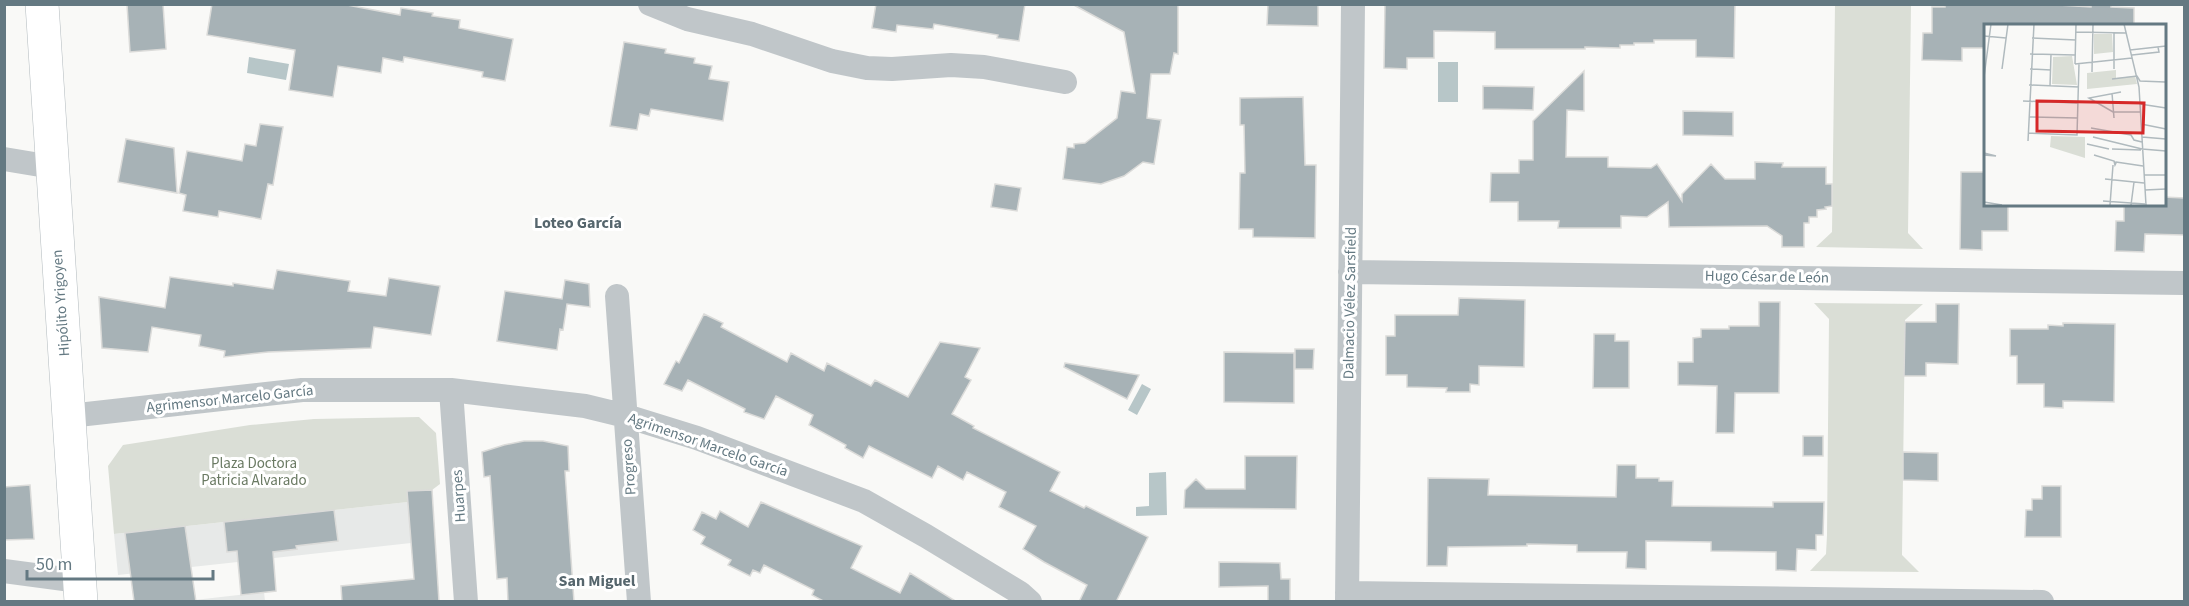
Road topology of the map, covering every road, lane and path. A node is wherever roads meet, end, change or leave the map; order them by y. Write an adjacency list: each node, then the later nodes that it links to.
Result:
1 (42, 4): 6 (main road, Hipólito Yrigoyen)
2 (650, 4): 4 (street)
3 (1353, 4): 7 (street, Dalmacio Vélez Sarsfield)
4 (1065, 82)
5 (4, 159): 6 (street)
6 (52, 167): 11 (main road, Hipólito Yrigoyen)
7 (1350, 272): 8 (street, Hugo César de León); 15 (street, Dalmacio Vélez Sarsfield)
8 (2184, 283)
9 (617, 296): 12 (street, Progreso)
10 (451, 390): 11 (street, Agrimensor Marcelo García); 12 (street, Agrimensor Marcelo García); 16 (street, Huarpes)
11 (69, 416): 14 (main road, Hipólito Yrigoyen)
12 (626, 416): 17 (street, Progreso); 18 (street, Agrimensor Marcelo García)
13 (4, 571): 14 (street)
14 (80, 591)
15 (1347, 597): 19 (street)
16 (466, 602)
17 (639, 602)
18 (1030, 602)
19 (2042, 602)

